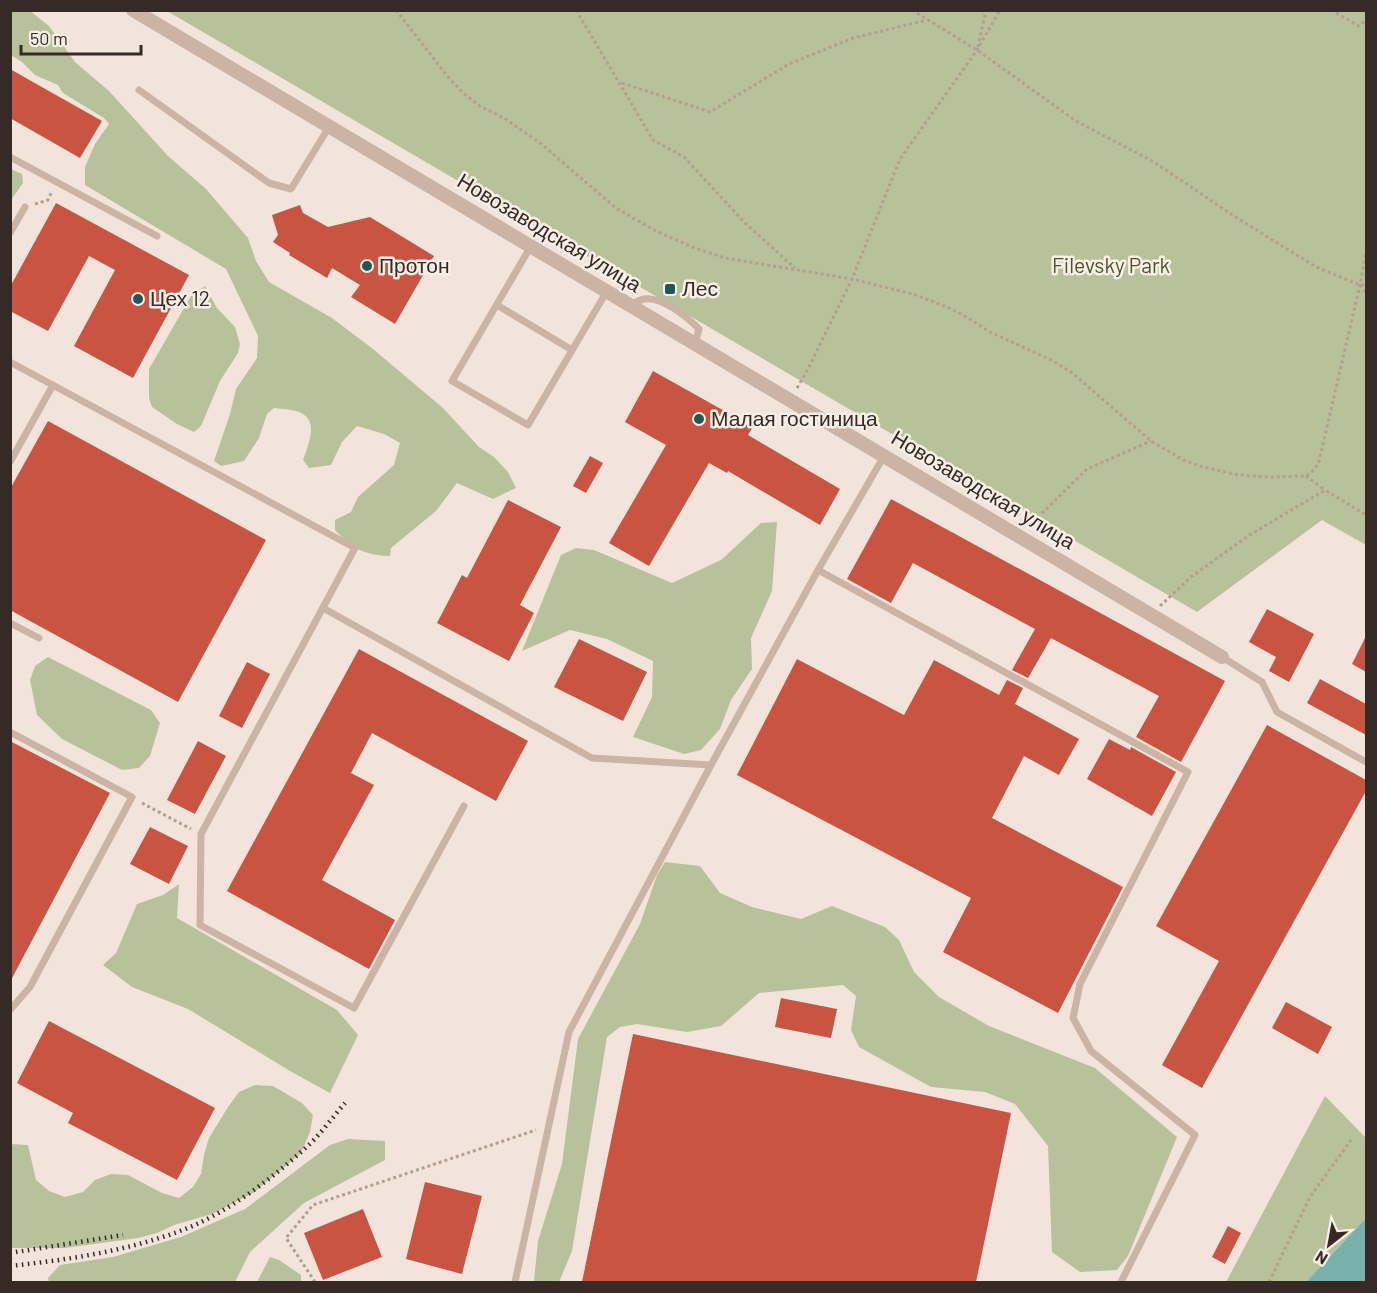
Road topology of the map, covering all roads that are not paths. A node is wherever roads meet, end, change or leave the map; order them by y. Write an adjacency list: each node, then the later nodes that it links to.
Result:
1 (133, 10): 3 (street, Новозаводская улица)
2 (139, 90): 3 (lane)
3 (329, 127): 8 (street, Новозаводская улица)
4 (10, 158): 7 (lane)
5 (25, 207): 6 (lane)
6 (10, 233)
7 (157, 236)
8 (531, 246): 9 (street, Новозаводская улица); 10 (lane)
9 (607, 291): 11 (street, Новозаводская улица); 13 (lane)
10 (497, 305): 13 (lane); 13 (lane)
11 (630, 305): 12 (street, Новозаводская улица); 12 (lane)
12 (695, 344): 16 (street, Новозаводская улица)
13 (572, 350)
14 (10, 362): 15 (lane)
15 (53, 385): 17 (lane); 19 (lane)
16 (884, 456): 18 (lane); 22 (street, Новозаводская улица)
17 (10, 462)
18 (818, 570): 25 (lane); 29 (lane)
19 (323, 608): 25 (lane); 26 (lane)
20 (10, 623): 21 (lane)
21 (39, 638)
22 (1222, 657): 24 (lane)
23 (10, 732): 27 (lane)
24 (1366, 762)
25 (711, 765): 28 (lane)
26 (464, 806)
27 (10, 1010)
28 (515, 1282)
29 (1121, 1282)

